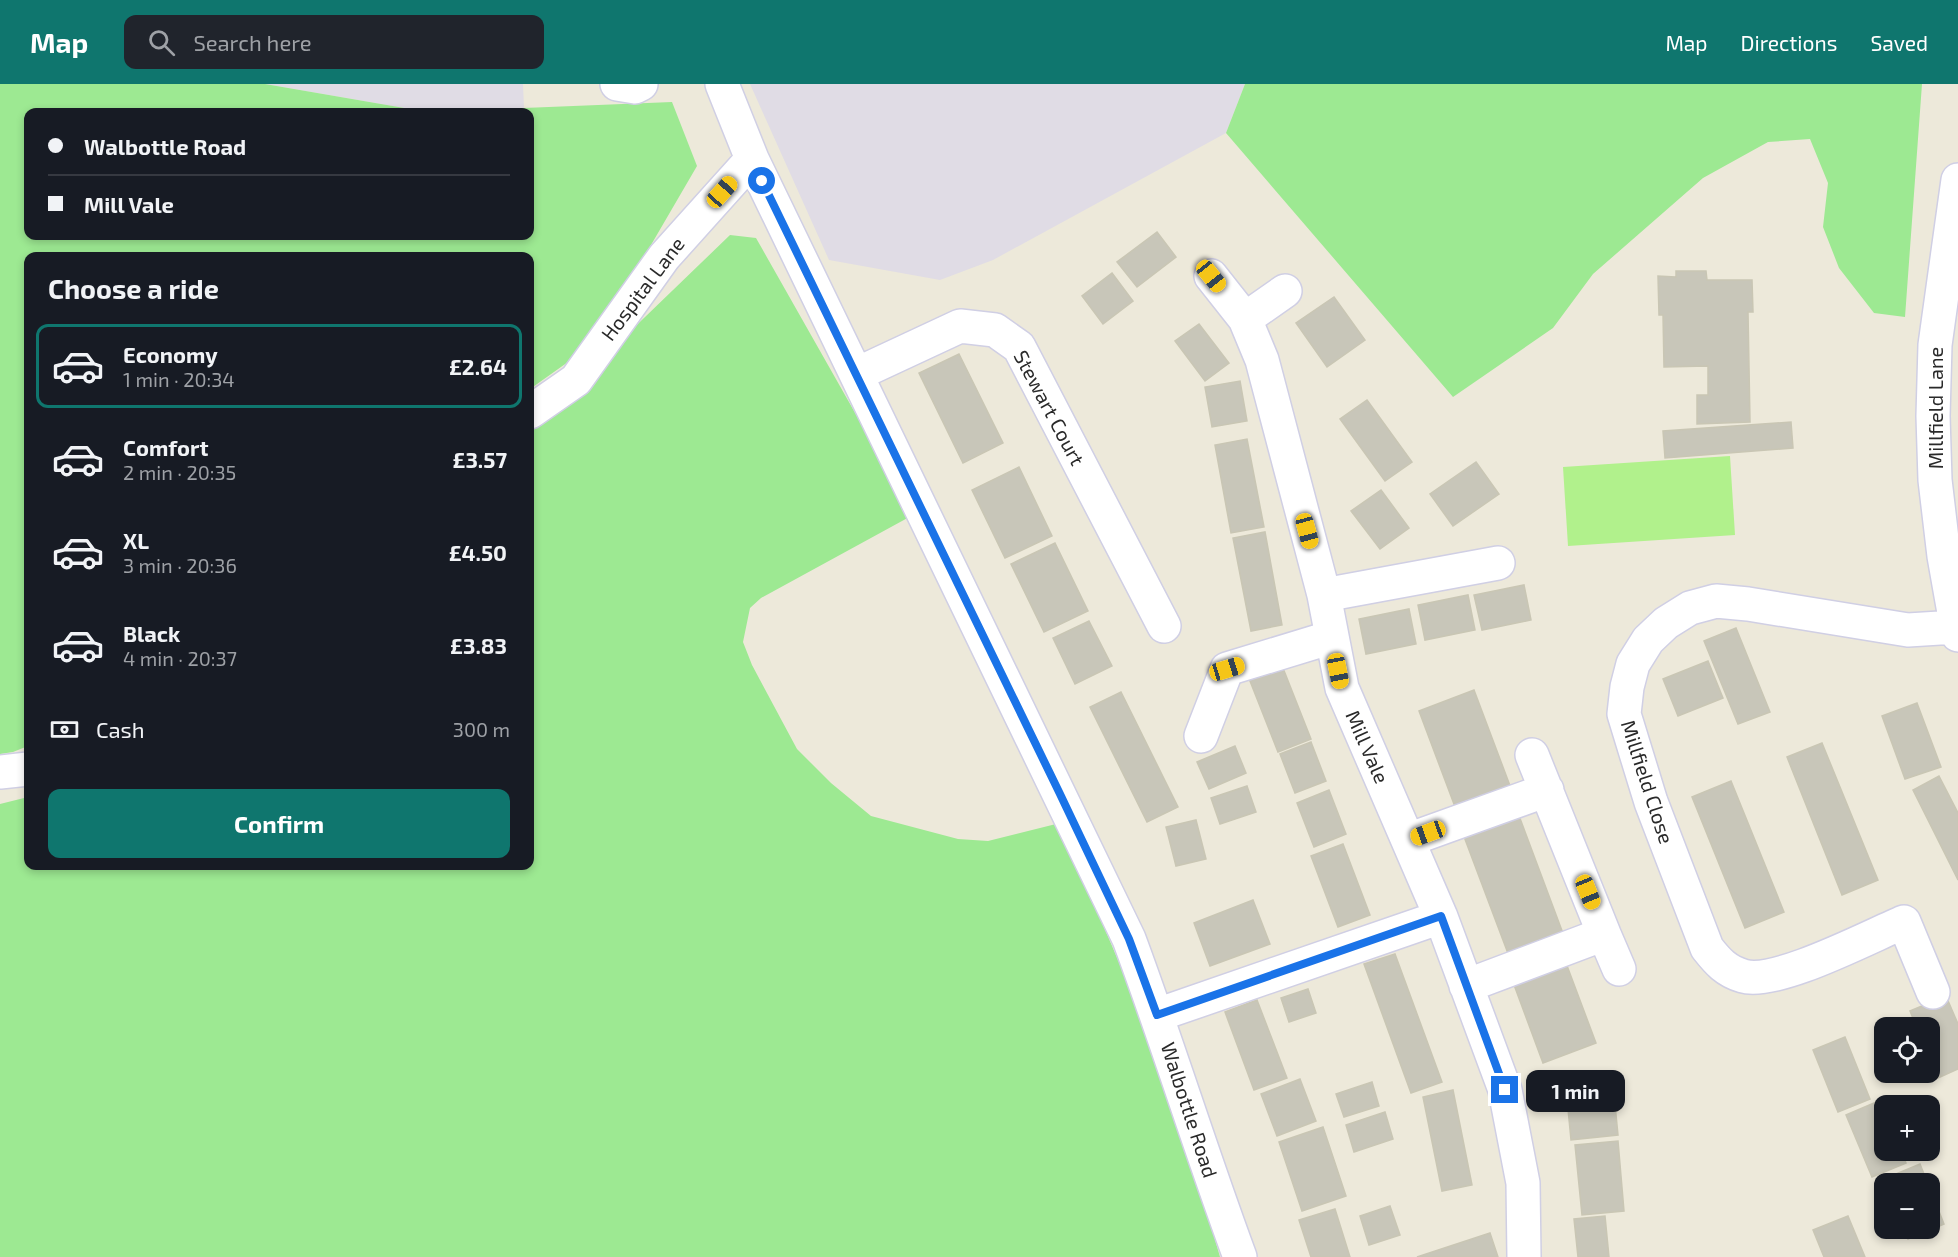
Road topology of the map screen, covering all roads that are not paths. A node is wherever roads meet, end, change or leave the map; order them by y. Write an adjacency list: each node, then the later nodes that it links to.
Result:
1 (617, 84): 2 (street)
2 (641, 84)
3 (722, 84): 4 (street, Walbottle Road)
4 (752, 159): 9 (street, Walbottle Road); 10 (street, Hospital Lane)
5 (1958, 180): 14 (street, Millfield Lane)
6 (1211, 276): 8 (street, Mill Vale)
7 (1285, 291): 8 (street)
8 (1245, 319): 12 (street, Mill Vale)
9 (857, 374): 13 (street, Stewart Court); 27 (street, Walbottle Road)
10 (534, 409)
11 (1498, 563): 12 (street)
12 (1324, 595): 15 (street, Mill Vale)
13 (1164, 626)
14 (1957, 631): 26 (street, Millfield Close)
15 (1332, 637): 16 (street); 21 (street, Mill Vale)
16 (1201, 736)
17 (1533, 754): 20 (street)
18 (24, 769): 19 (street)
19 (0, 772)
20 (1546, 790): 21 (street); 23 (street)
21 (1408, 840): 22 (street, Mill Vale)
22 (1441, 916): 25 (street, Mill Vale); 27 (street)
23 (1604, 934): 24 (street); 25 (street)
24 (1619, 969)
25 (1467, 986): 29 (street, Mill Vale)
26 (1933, 992)
27 (1157, 1015): 28 (street, Walbottle Road)
28 (1240, 1257)
29 (1524, 1257)

